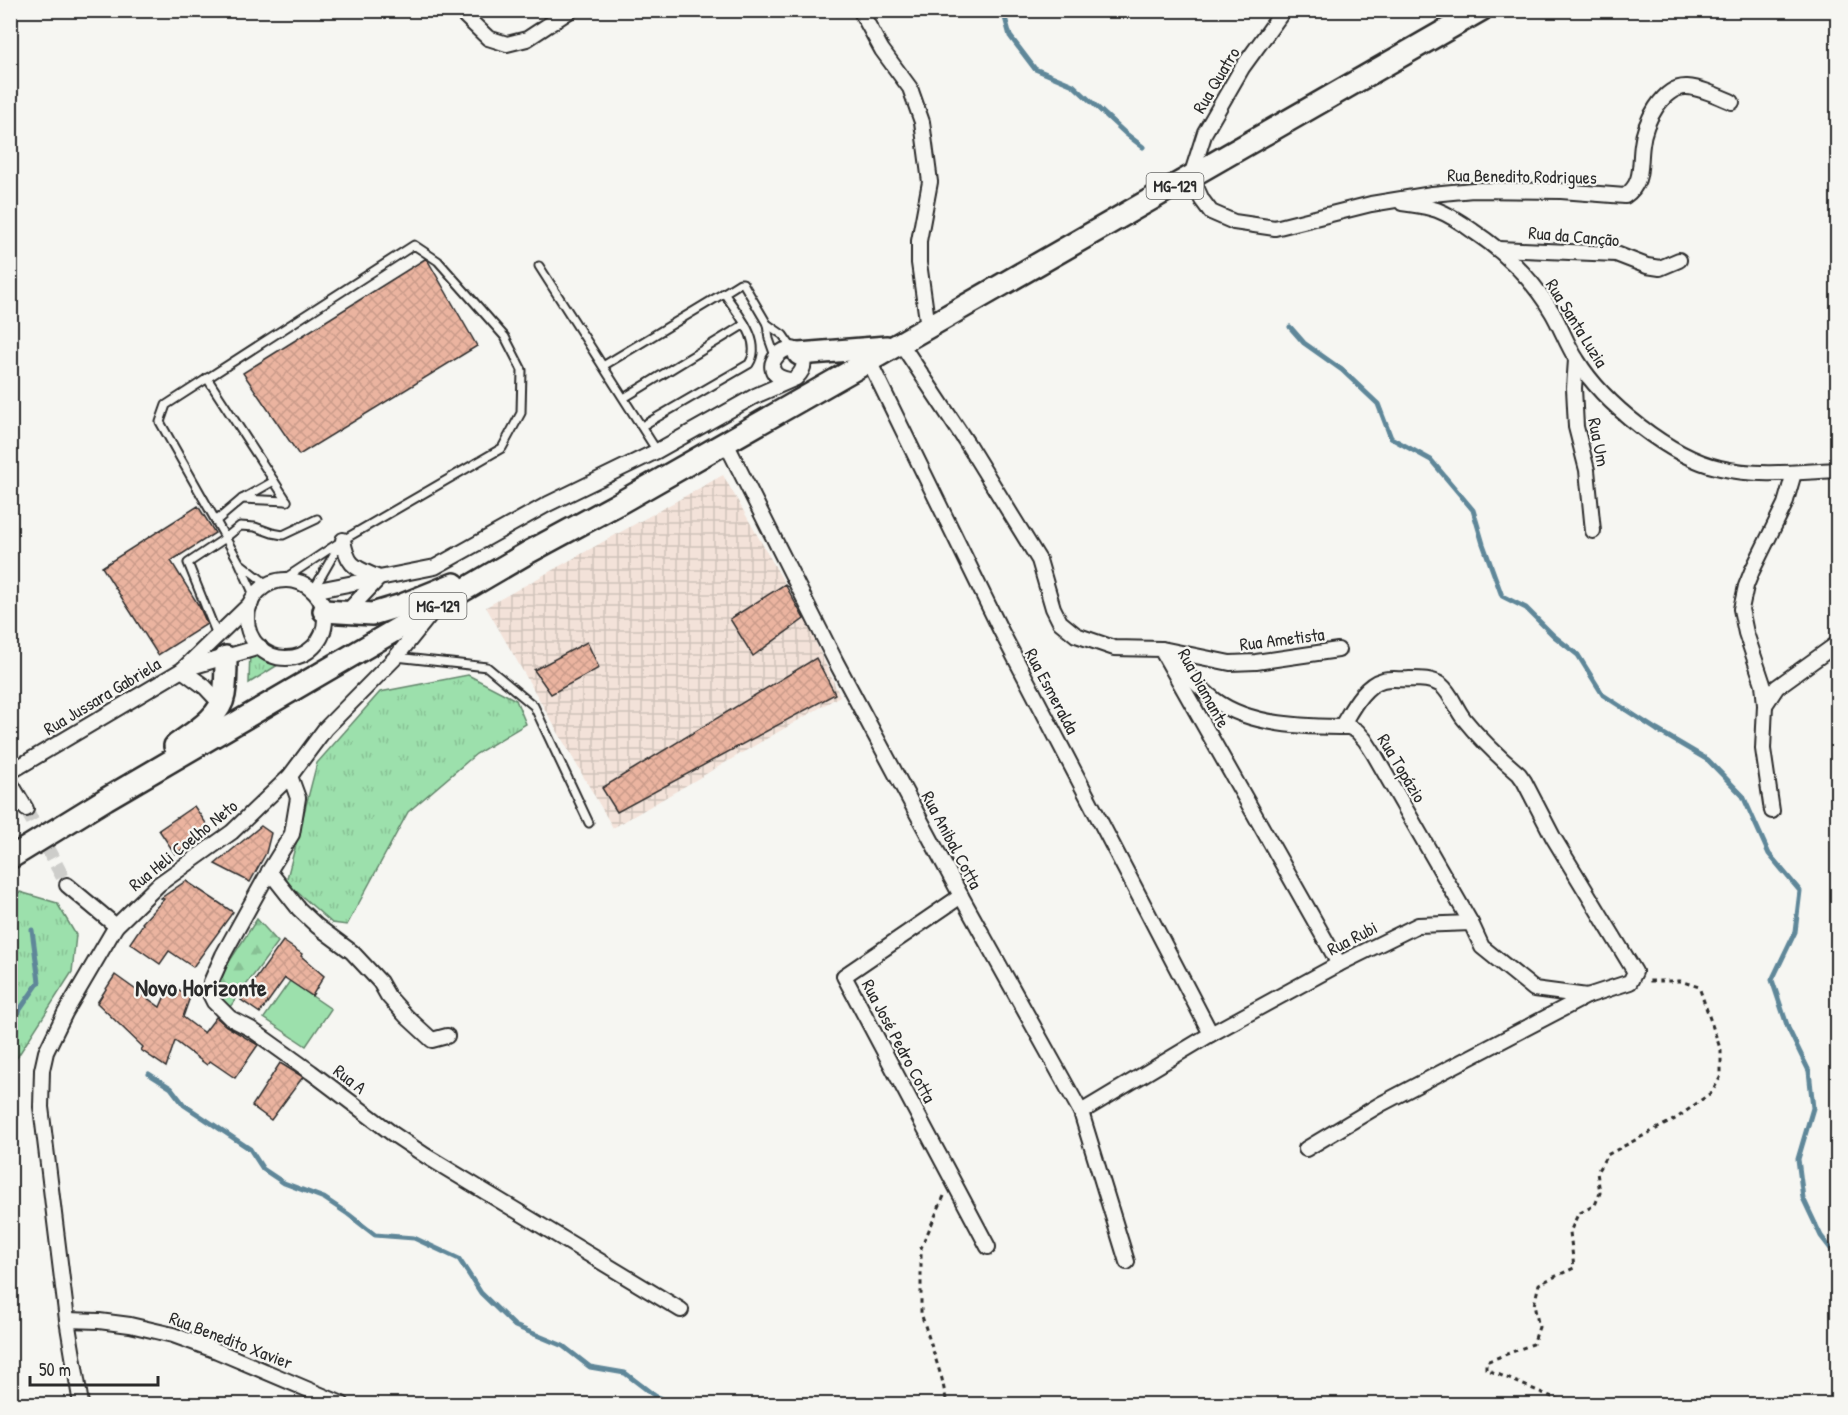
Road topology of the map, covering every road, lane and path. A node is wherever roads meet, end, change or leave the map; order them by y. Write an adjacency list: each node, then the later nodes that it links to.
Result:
1 (459, 10): 2 (street)
2 (571, 10)
3 (860, 10): 15 (street)
4 (1284, 10): 7 (street, Rua Quatro)
5 (1481, 10): 7 (main road, MG-129)
6 (1731, 102): 8 (street, Rua Benedito Rodrigues)
7 (1191, 176): 8 (street, Rua Benedito Rodrigues); 15 (main road, MG-129)
8 (1393, 201): 9 (street, Rua Santa Luzia)
9 (1498, 249): 10 (street, Rua da Canção); 18 (street, Rua Santa Luzia)
10 (1679, 260)
11 (539, 266): 21 (lane)
12 (724, 293): 13 (lane); 14 (lane); 21 (lane)
13 (745, 324): 25 (lane); 26 (lane)
14 (767, 324): 17 (lane); 20 (lane)
15 (928, 327): 16 (main road, MG-129)
16 (897, 344): 17 (main road); 19 (main road, MG-129); 52 (street, Rua Diamante)
17 (796, 352): 20 (street); 23 (street)
18 (1576, 360): 30 (street, Rua Santa Luzia); 35 (street, Rua Um)
19 (869, 361): 27 (main road, MG-129); 77 (street, Rua Esmeralda)
20 (774, 363): 23 (street); 24 (street)
21 (603, 366): 25 (lane)
22 (207, 378): 31 (lane); 34 (lane); 37 (lane)
23 (789, 380): 24 (street)
24 (755, 396): 28 (street)
25 (624, 398): 26 (lane)
26 (642, 426): 28 (lane)
27 (726, 443): 38 (main road, MG-129); 71 (street, Rua Anibal Cotta)
28 (657, 451): 40 (street)
29 (1838, 470): 30 (street, Rua Santa Luzia)
30 (1794, 472): 59 (street)
31 (274, 481): 32 (lane); 32 (lane)
32 (242, 499): 34 (lane)
33 (317, 519): 36 (lane)
34 (216, 521): 36 (lane)
35 (1593, 531)
36 (224, 539): 39 (lane); 49 (lane)
37 (343, 540): 40 (street); 41 (lane); 43 (lane)
38 (530, 552): 45 (main road, MG-129); 46 (main road)
39 (238, 562): 42 (lane); 44 (lane)
40 (379, 578): 43 (street); 48 (street)
41 (284, 579): 42 (street); 43 (street)
42 (268, 585): 44 (street)
43 (313, 591): 47 (street)
44 (253, 600): 49 (street, Rua Jussara Gabriela); 51 (street)
45 (436, 607): 55 (street, Rua Heli Coelho Neto); 57 (main road, MG-129)
46 (393, 608): 48 (main road); 57 (main road)
47 (324, 611): 48 (main road); 51 (street)
48 (346, 613)
49 (218, 636): 56 (street, Rua Jussara Gabriela)
50 (1838, 643): 59 (street)
51 (260, 647): 54 (street, Rua Jussara Gabriela)
52 (1161, 649): 53 (street, Rua Ametista); 60 (street, Rua Topázio); 74 (street, Rua Diamante)
53 (1338, 650)
54 (226, 657): 56 (street, Rua Jussara Gabriela); 58 (main road)
55 (396, 657): 62 (street, Rua Heli Coelho Neto); 67 (lane)
56 (182, 670): 58 (street, Rua Jussara Gabriela); 61 (street, Rua Jussara Gabriela)
57 (322, 674): 64 (main road, MG-129)
58 (221, 704): 64 (main road)
59 (1764, 705): 66 (street)
60 (1341, 727): 72 (street, Rua Topázio); 75 (street)
61 (10, 772)
62 (290, 776): 69 (street, Rua A); 73 (street, Rua Heli Coelho Neto)
63 (10, 782): 65 (street)
64 (106, 799): 68 (main road, MG-129)
65 (26, 809)
66 (1773, 811)
67 (589, 823)
68 (10, 858)
69 (268, 871): 78 (street); 84 (street, Rua A)
70 (67, 885): 73 (street)
71 (961, 896): 79 (street, Rua Anibal Cotta); 81 (street, Rua José Pedro Cotta)
72 (1471, 923): 74 (street, Rua Rubi); 76 (street)
73 (116, 926): 85 (street, Rua Heli Coelho Neto)
74 (1339, 964): 77 (street, Rua Rubi)
75 (1632, 977): 76 (street); 89 (path)
76 (1587, 996): 80 (street)
77 (1211, 1034): 79 (street, Rua Rubi)
78 (447, 1036)
79 (1081, 1112): 83 (street, Rua Anibal Cotta)
80 (1306, 1149)
81 (952, 1177): 82 (street, Rua José Pedro Cotta); 88 (path)
82 (988, 1247)
83 (1127, 1262)
84 (681, 1310)
85 (67, 1320): 86 (street, Rua Heli Coelho Neto); 87 (street, Rua Benedito Xavier)
86 (81, 1404)
87 (342, 1404)
88 (947, 1404)
89 (1569, 1404)

